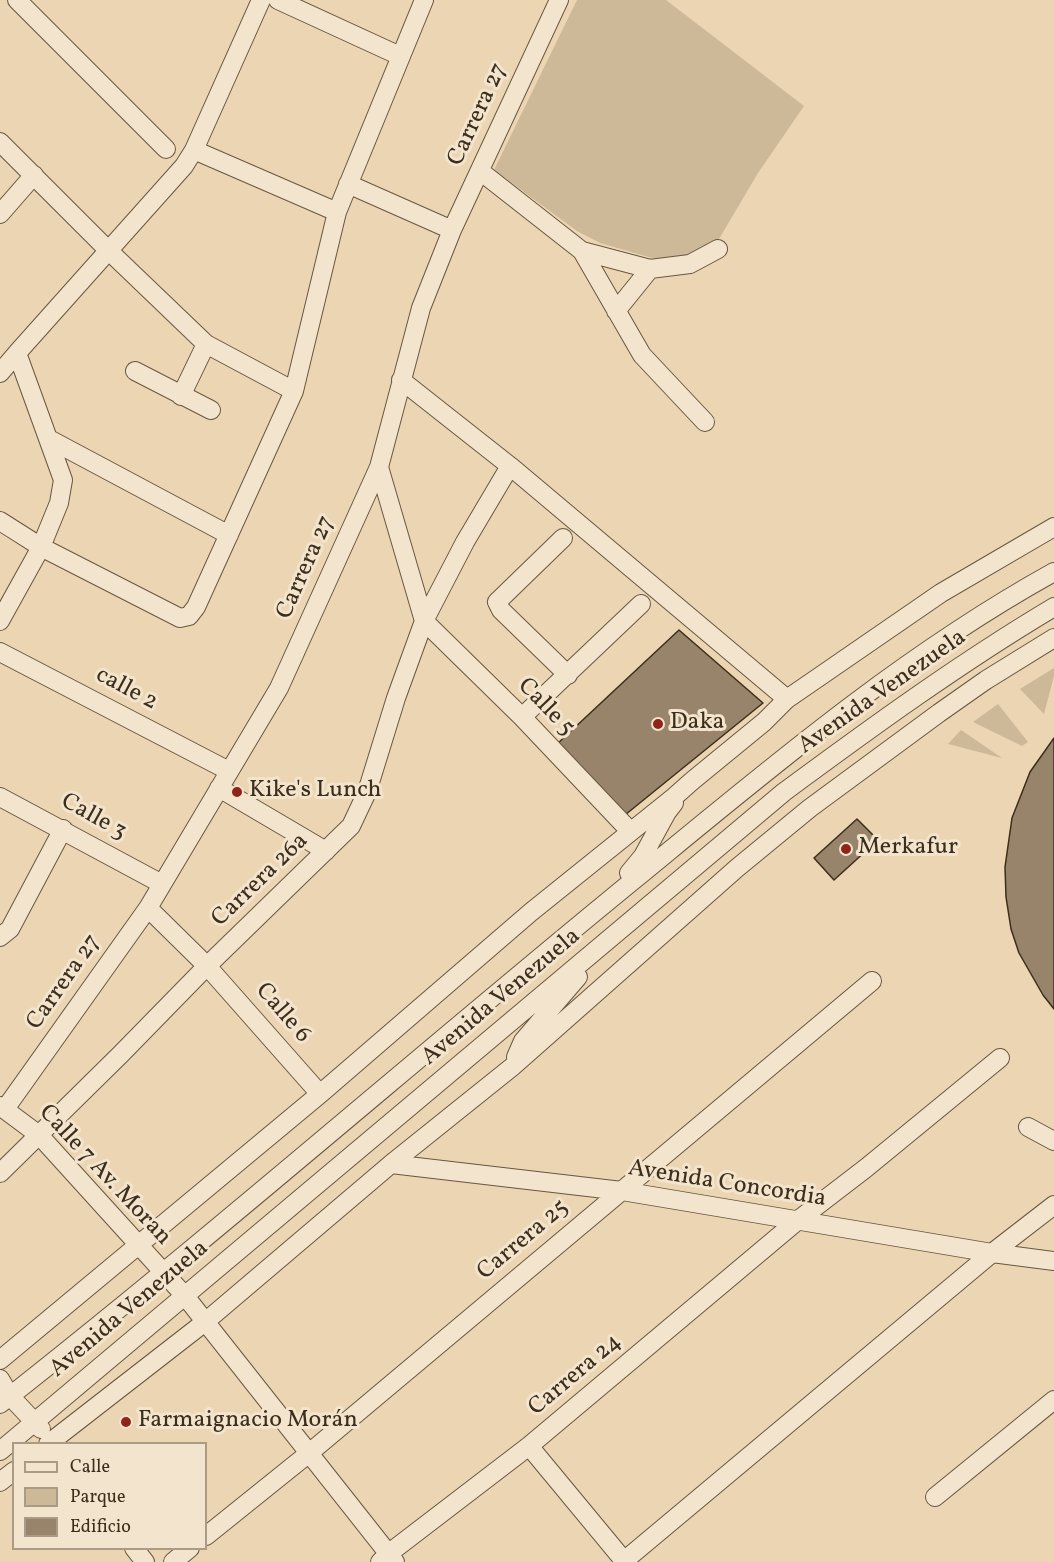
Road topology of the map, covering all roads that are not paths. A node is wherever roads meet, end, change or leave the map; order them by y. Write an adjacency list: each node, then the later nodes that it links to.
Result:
1 (17, 0): 8 (street)
2 (261, 0): 9 (street)
3 (278, 0): 6 (street)
4 (424, 0): 6 (street)
5 (559, 0): 10 (street, Carrera 27)
6 (400, 56): 12 (street)
7 (0, 142): 11 (street)
8 (166, 148)
9 (194, 150): 13 (street); 17 (street)
10 (480, 171): 15 (street, Carrera 27); 18 (street)
11 (34, 175): 14 (street); 17 (street)
12 (348, 184): 13 (street); 15 (street)
13 (337, 212): 26 (street)
14 (0, 214)
15 (453, 230): 25 (street, Carrera 27)
16 (718, 249): 19 (street)
17 (109, 251): 21 (street); 22 (street)
18 (582, 251): 19 (street); 20 (street)
19 (650, 269): 20 (street)
20 (616, 311): 29 (street)
21 (206, 344): 26 (street); 27 (street)
22 (17, 353): 24 (street); 30 (street)
23 (135, 371): 27 (street)
24 (0, 373)
25 (401, 380): 31 (street); 32 (street, Carrera 27)
26 (294, 391): 35 (street)
27 (181, 396): 28 (street)
28 (211, 411)
29 (705, 422)
30 (49, 439): 35 (street); 37 (street)
31 (510, 466): 42 (street, Carrera 26a); 46 (street)
32 (379, 467): 42 (street); 48 (street, Carrera 27)
33 (0, 521): 37 (street)
34 (1054, 527): 46 (street, Avenida Venezuela)
35 (229, 535): 37 (street)
36 (563, 538): 45 (street)
37 (41, 547): 41 (street)
38 (1054, 572): 56 (street, Avenida Venezuela)
39 (641, 604): 45 (street)
40 (1054, 607): 59 (street, Avenida Venezuela)
41 (0, 621)
42 (424, 621): 47 (street, Calle 5); 54 (street, Carrera 26a)
43 (1054, 639): 63 (street, Avenida Venezuela)
44 (0, 652): 48 (street, calle 2)
45 (568, 675): 47 (street)
46 (787, 699): 49 (street, Avenida Venezuela)
47 (522, 717): 53 (street, Calle 5)
48 (229, 771): 50 (street, Carrera 27)
49 (692, 781): 53 (street, Avenida Venezuela); 56 (street)
50 (219, 788): 54 (street); 55 (street, Carrera 27)
51 (0, 796): 52 (street, Calle 3)
52 (63, 829): 55 (street, Calle 3); 58 (street)
53 (630, 831): 64 (street, Avenida Venezuela)
54 (326, 851): 60 (street, Carrera 26a)
55 (162, 884): 57 (street, Carrera 27)
56 (604, 905): 77 (street, Avenida Venezuela)
57 (148, 908): 60 (street, Calle 6); 65 (street, Carrera 27)
58 (0, 937)
59 (605, 943): 63 (street); 78 (street, Avenida Venezuela)
60 (207, 966): 64 (street, Calle 6); 67 (street, Carrera 26a)
61 (872, 981): 71 (street, Carrera 25)
62 (1000, 1058): 73 (street, Carrera 24)
63 (512, 1067): 69 (street, Avenida Venezuela)
64 (320, 1094): 74 (street, Avenida Venezuela)
65 (2, 1108): 67 (street, Calle 7 Av. Moran)
66 (1028, 1127): 68 (street)
67 (39, 1134): 70 (street, Carrera 26a); 74 (street, Calle 7 Av. Moran)
68 (1054, 1140)
69 (391, 1164): 71 (street, Avenida Concordia); 79 (street, Avenida Venezuela)
70 (0, 1173)
71 (622, 1191): 73 (street, Avenida Concordia); 88 (street, Carrera 25)
72 (1054, 1205): 75 (street)
73 (797, 1221): 75 (street, Avenida Concordia); 86 (street, Carrera 24)
74 (139, 1246): 77 (street, Calle 7 Av. Moran); 80 (street, Avenida Venezuela)
75 (992, 1253): 76 (street, Avenida Concordia); 96 (street)
76 (1054, 1261)
77 (163, 1274): 78 (street, Calle 7 Av. Moran); 82 (street, Avenida Venezuela)
78 (185, 1296): 79 (street, Calle 7 Av. Moran); 84 (street, Avenida Venezuela)
79 (206, 1322): 85 (street, Avenida Venezuela); 88 (street, Calle 7 Av. Moran)
80 (0, 1360)
81 (0, 1379): 82 (street)
82 (5, 1400): 84 (street)
83 (1054, 1400): 91 (street)
84 (34, 1422): 85 (street); 87 (street, Avenida Venezuela)
85 (51, 1442)
86 (529, 1446): 95 (street, Carrera 24); 96 (street)
87 (0, 1450)
88 (308, 1454): 92 (street, Carrera 25); 95 (street, Calle 7 Av. Moran)
89 (12, 1473): 90 (street)
90 (0, 1482)
91 (935, 1497)
92 (207, 1535)
93 (136, 1550): 97 (street)
94 (188, 1550): 98 (street)
95 (388, 1559)
96 (625, 1561)
97 (145, 1562)
98 (173, 1562)

